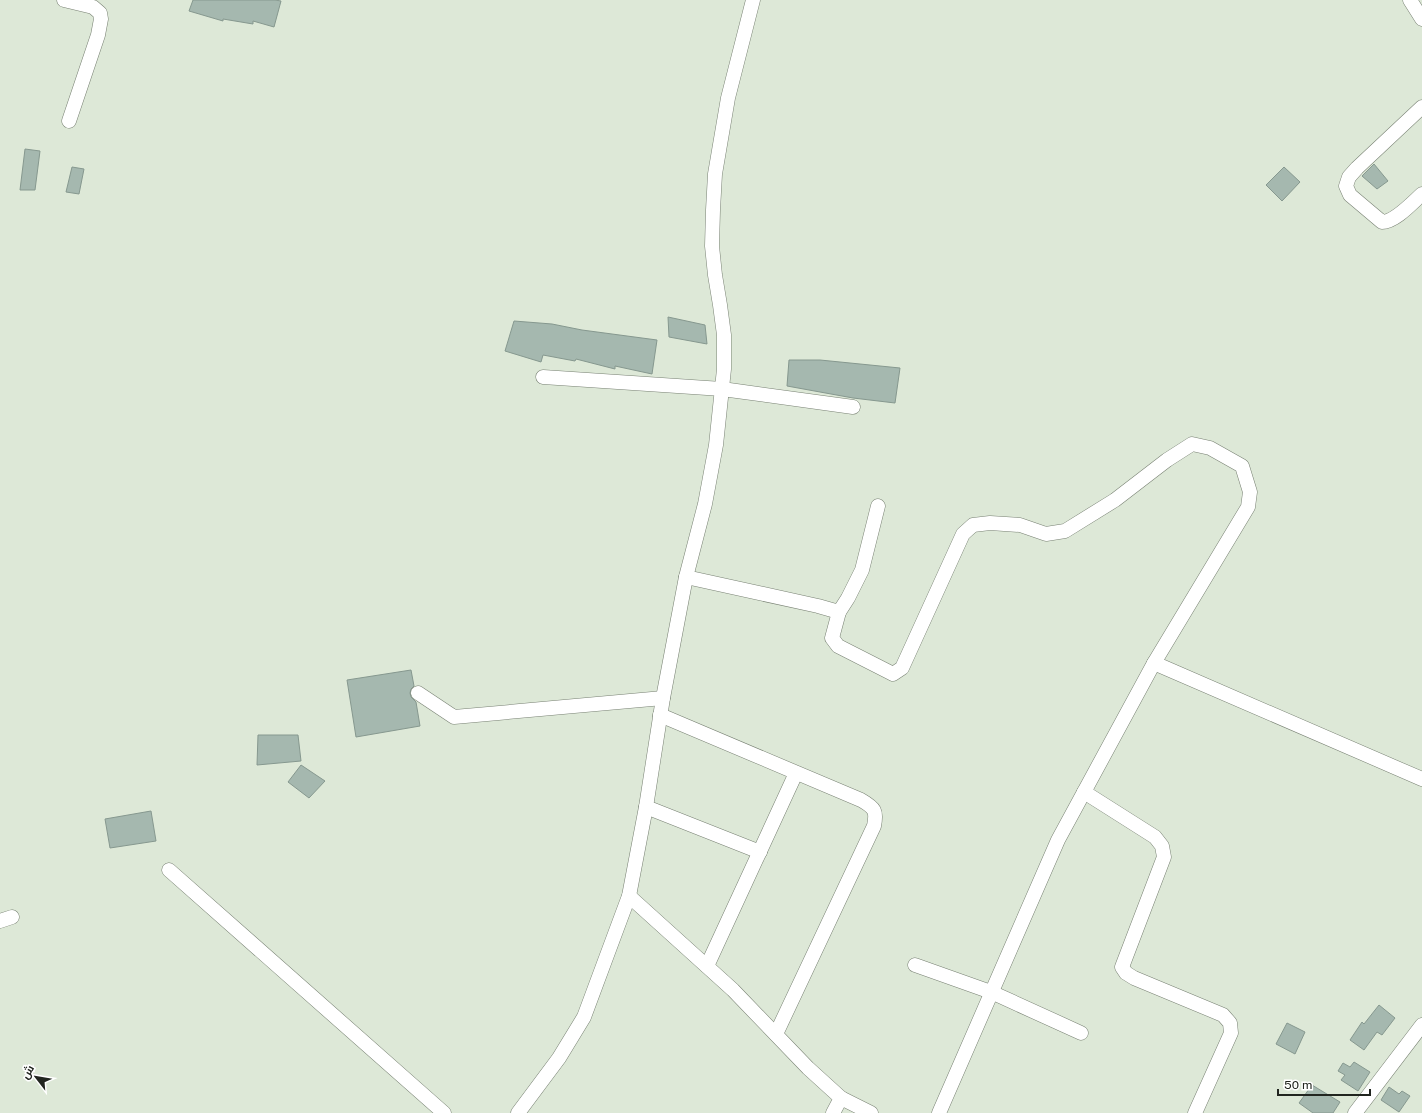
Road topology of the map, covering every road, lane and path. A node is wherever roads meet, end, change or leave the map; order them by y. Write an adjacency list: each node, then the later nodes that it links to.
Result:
1 (64, 0): 6 (street)
2 (753, 0): 9 (street)
3 (1410, 0): 4 (street)
4 (1422, 19)
5 (1422, 107): 7 (street)
6 (69, 121)
7 (1422, 194)
8 (543, 377): 9 (street)
9 (722, 389): 10 (street); 12 (street)
10 (853, 407)
11 (878, 506): 13 (street)
12 (686, 577): 13 (street); 16 (street)
13 (839, 612): 14 (street)
14 (1154, 663): 19 (street); 20 (street)
15 (418, 693): 16 (street)
16 (663, 698): 17 (street)
17 (660, 714): 18 (street); 21 (street)
18 (796, 772): 22 (street); 30 (street)
19 (1422, 779)
20 (1084, 792): 27 (street); 37 (street)
21 (646, 807): 22 (street); 24 (street)
22 (760, 852): 26 (street)
23 (169, 870): 32 (street)
24 (630, 896): 26 (street); 33 (street)
25 (915, 965): 27 (street)
26 (707, 966): 30 (street)
27 (991, 992): 29 (street); 36 (street)
28 (1422, 1025): 38 (street)
29 (1081, 1033)
30 (776, 1034): 31 (street)
31 (841, 1098): 34 (street); 35 (street)
32 (444, 1113)
33 (518, 1113)
34 (834, 1113)
35 (871, 1113)
36 (939, 1113)
37 (1195, 1113)
38 (1355, 1113)

